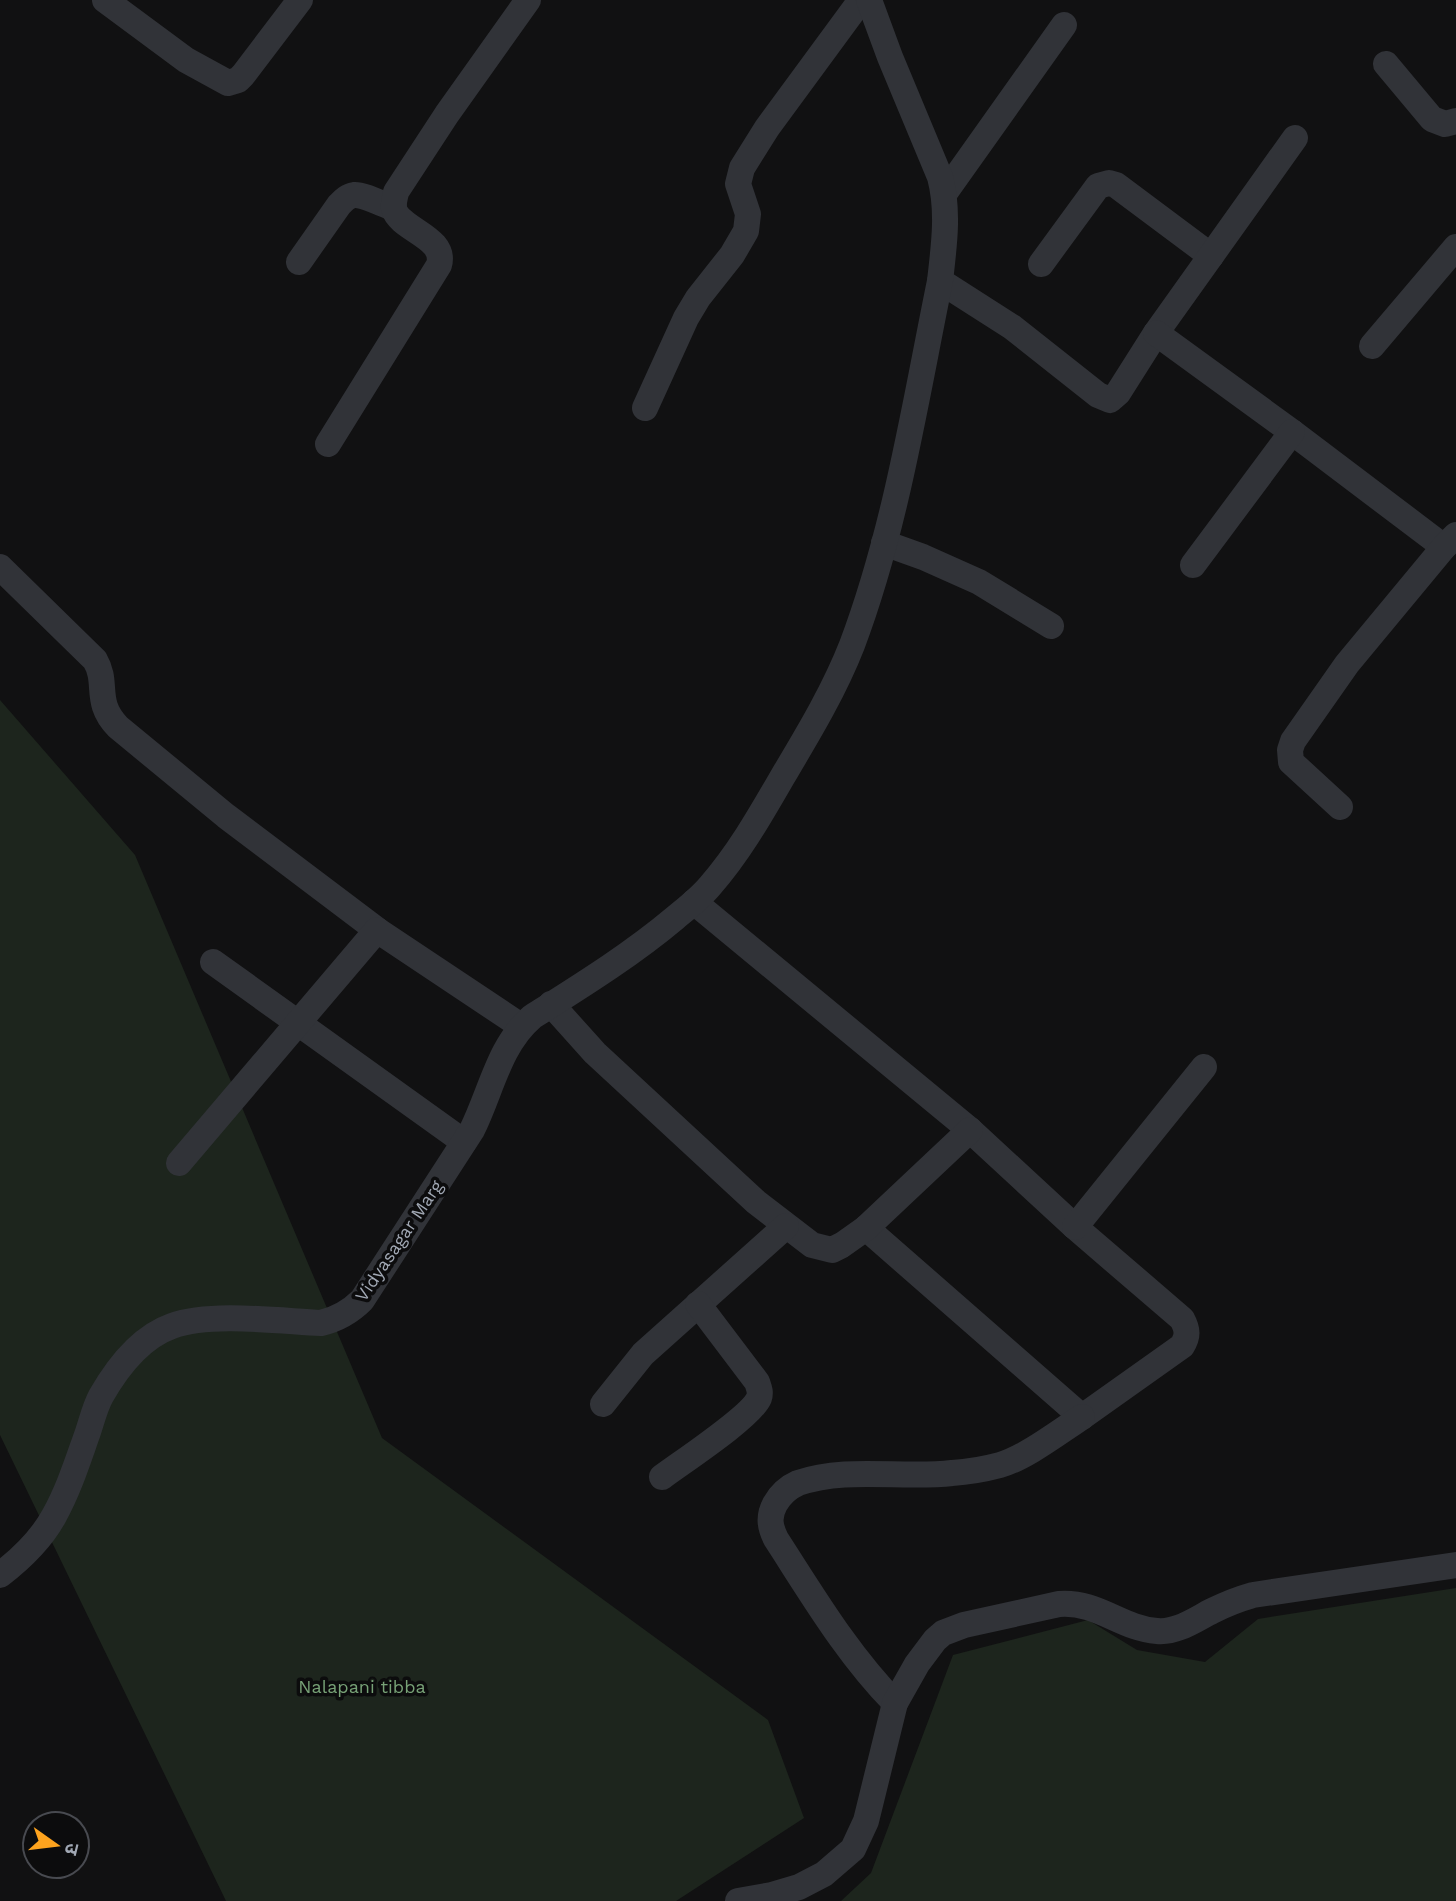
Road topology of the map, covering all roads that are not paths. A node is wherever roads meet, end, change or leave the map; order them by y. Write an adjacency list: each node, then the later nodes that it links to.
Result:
1 (105, 0): 2 (street)
2 (299, 0)
3 (528, 0): 11 (street)
4 (861, 0): 19 (street)
5 (869, 0): 10 (street, Vidyasagar Marg)
6 (1064, 25): 10 (street)
7 (1386, 64): 8 (street)
8 (1456, 121)
9 (1295, 138): 13 (street)
10 (944, 194): 16 (street, Vidyasagar Marg)
11 (394, 208): 14 (street); 21 (street)
12 (1456, 247): 18 (street)
13 (1211, 256): 15 (street); 17 (street)
14 (299, 262)
15 (1041, 264)
16 (940, 281): 17 (street); 23 (street, Vidyasagar Marg)
17 (1156, 333): 20 (street)
18 (1372, 346)
19 (645, 408)
20 (1292, 432): 22 (street); 24 (street)
21 (328, 444)
22 (1450, 541): 27 (street)
23 (884, 543): 26 (street); 28 (street, Vidyasagar Marg)
24 (1193, 565)
25 (0, 567): 29 (street)
26 (1051, 626)
27 (1340, 807)
28 (694, 902): 31 (street, Vidyasagar Marg); 35 (street)
29 (377, 930): 32 (street); 33 (street)
30 (214, 962): 32 (street)
31 (551, 1004): 33 (street, Vidyasagar Marg); 38 (street)
32 (298, 1023): 36 (street); 37 (street)
33 (521, 1026): 36 (street, Vidyasagar Marg)
34 (1204, 1067): 39 (street)
35 (970, 1130): 39 (street); 40 (street)
36 (464, 1142): 46 (street, Vidyasagar Marg)
37 (180, 1163)
38 (786, 1226): 40 (street); 41 (street)
39 (1075, 1227): 43 (street)
40 (866, 1228): 43 (street)
41 (698, 1304): 42 (street); 44 (street)
42 (603, 1404)
43 (1082, 1417): 47 (street)
44 (662, 1477)
45 (1456, 1565): 47 (street)
46 (0, 1574)
47 (895, 1703): 48 (street)
48 (738, 1901)

